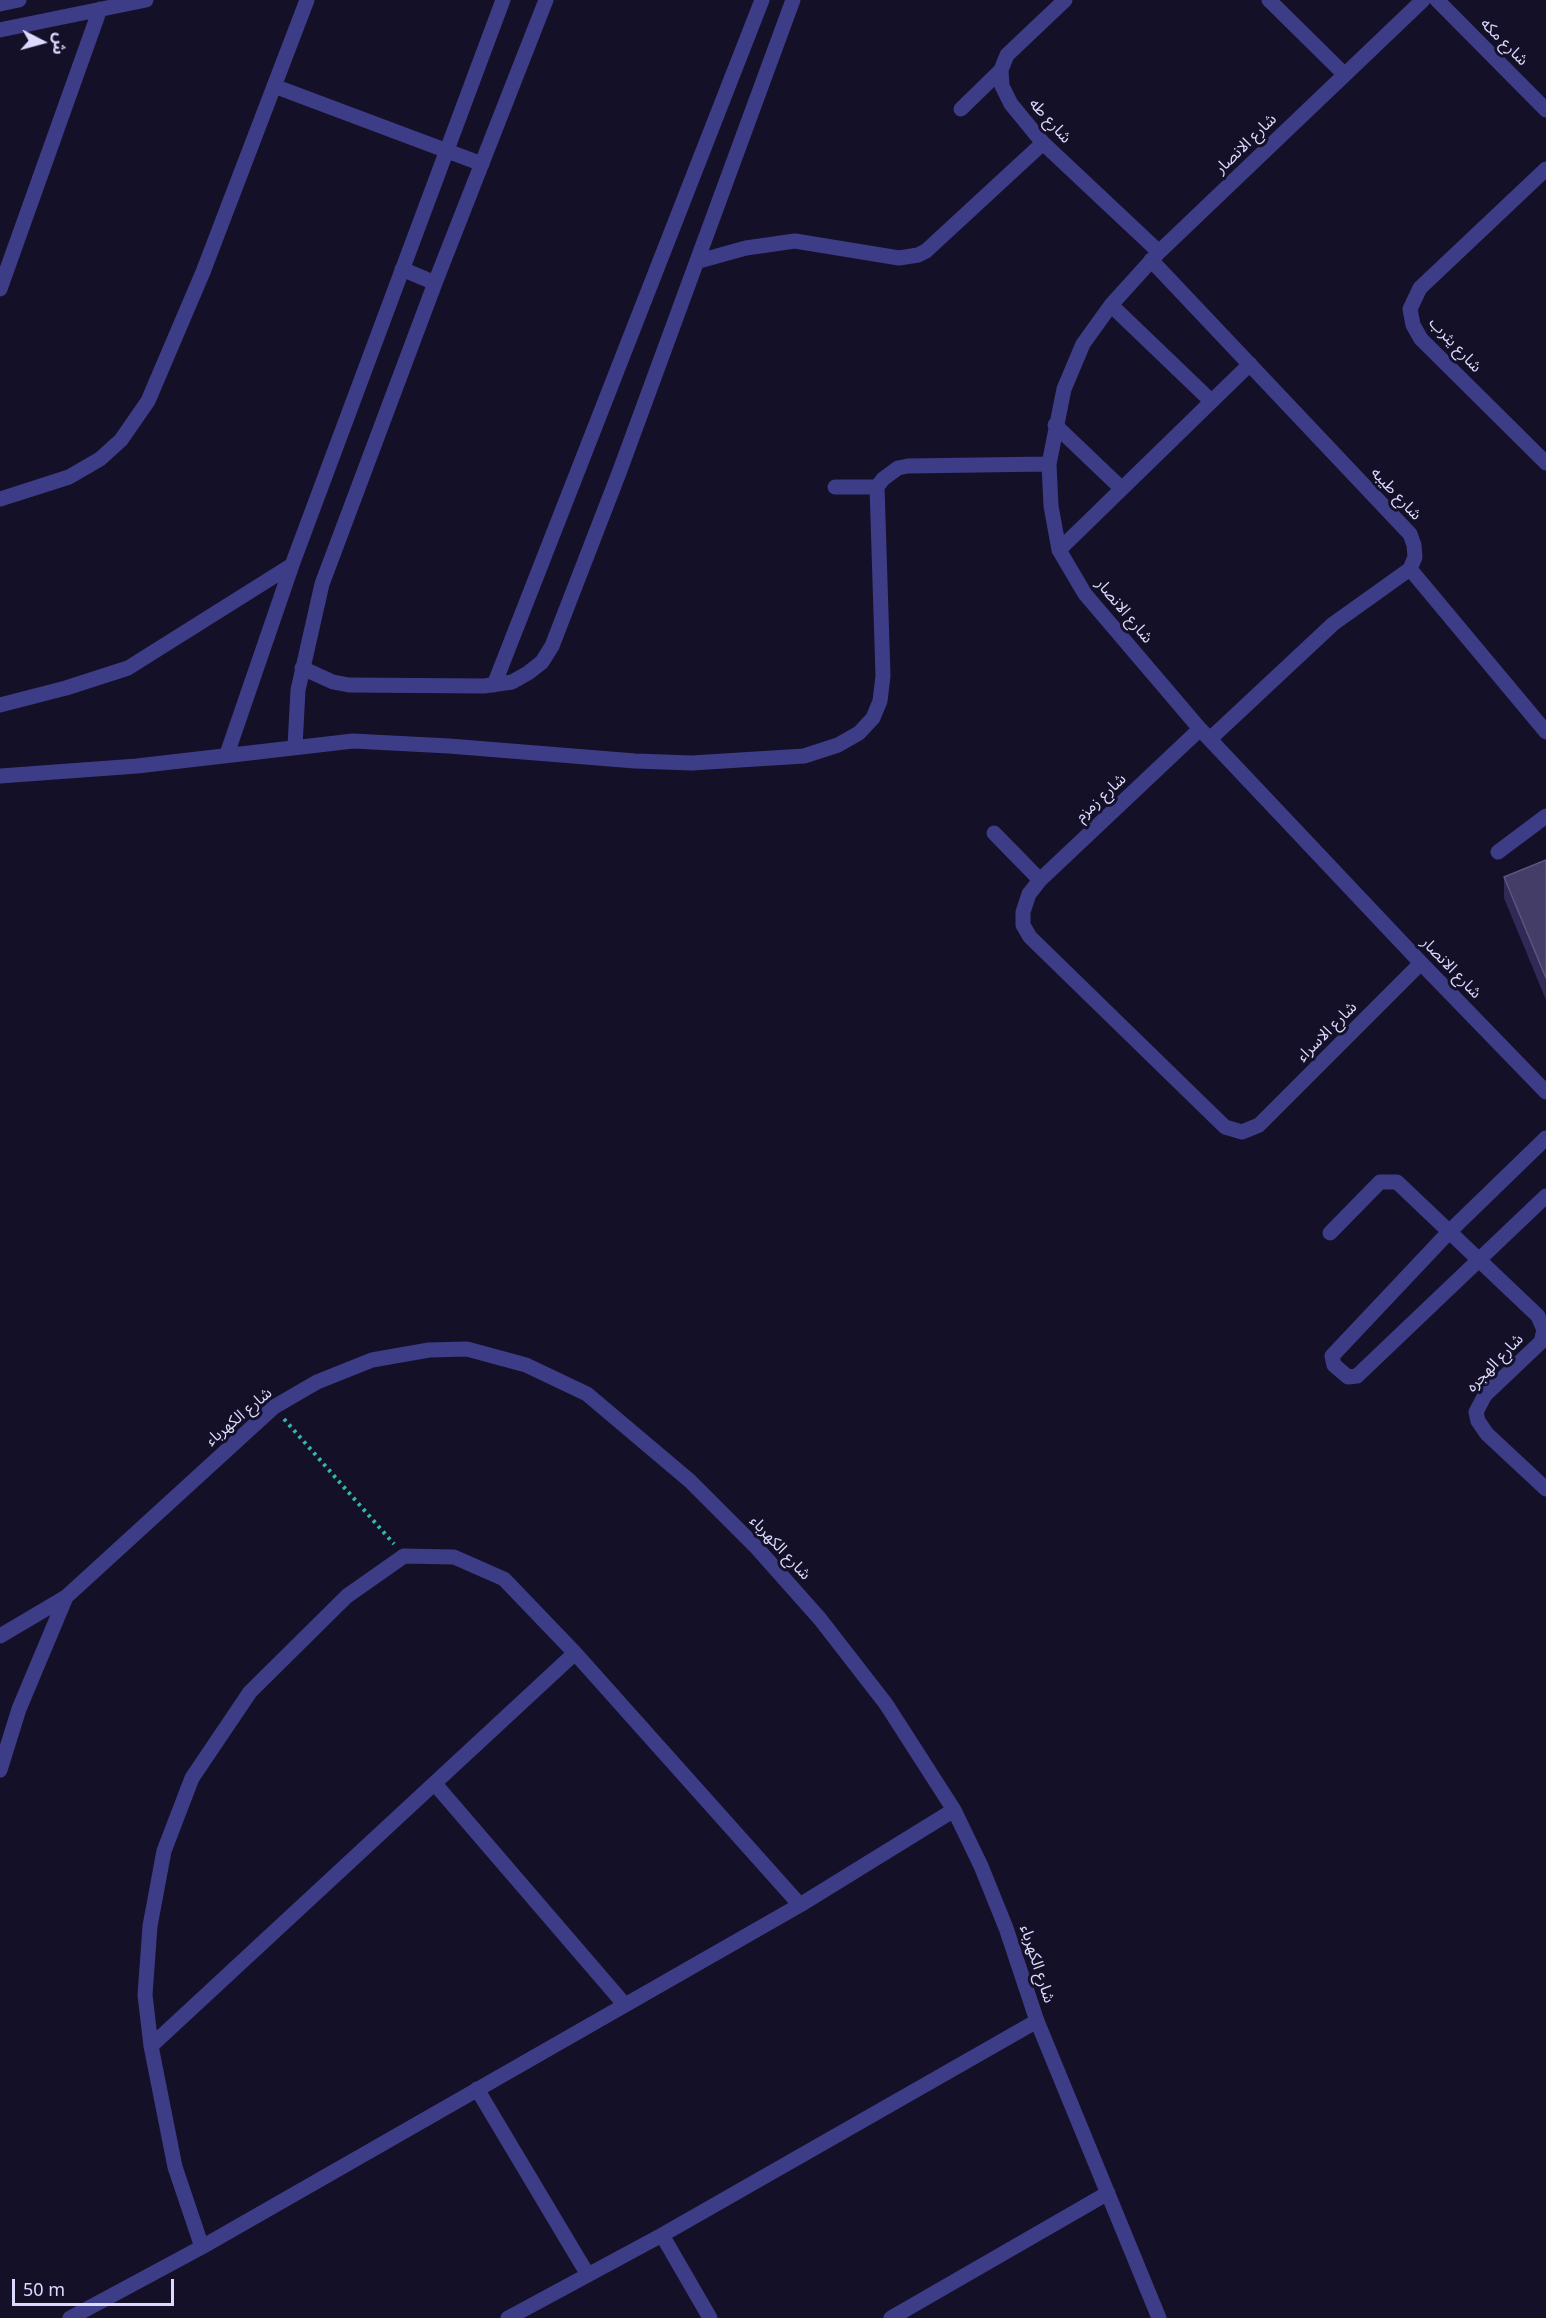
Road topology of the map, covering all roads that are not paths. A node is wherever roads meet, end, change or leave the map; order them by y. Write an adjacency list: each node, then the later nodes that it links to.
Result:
1 (19, 0): 12 (street)
2 (146, 0): 13 (street)
3 (307, 0): 17 (street)
4 (503, 0): 21 (street)
5 (546, 0): 22 (street)
6 (762, 0): 43 (street)
7 (793, 0): 25 (street)
8 (1065, 0): 15 (street)
9 (1269, 0): 16 (street)
10 (1423, 0): 16 (street, شارع الانصار)
11 (1437, 0): 19 (street, شارع مكه)
12 (0, 4)
13 (100, 9): 14 (street); 28 (street)
14 (0, 30)
15 (1000, 70): 18 (street); 20 (street, شارع طه)
16 (1344, 74): 24 (street, شارع الانصار)
17 (274, 87): 21 (street); 38 (street)
18 (962, 109)
19 (1546, 110)
20 (1043, 143): 24 (street, شارع طه); 25 (street)
21 (448, 151): 22 (street); 26 (street)
22 (482, 164): 27 (street)
23 (1546, 169): 33 (street, شارع يثرب)
24 (1155, 256): 29 (street, شارع الانصار); 30 (street, شارع طيبه)
25 (699, 261): 43 (street)
26 (402, 269): 27 (street); 40 (street)
27 (435, 283): 42 (street)
28 (0, 289)
29 (1111, 305): 31 (street); 32 (street, شارع الانصار)
30 (1250, 364): 31 (street); 41 (street, شارع طيبه)
31 (1211, 401): 37 (street)
32 (1055, 425): 34 (street, شارع الانصار); 37 (street)
33 (1546, 463)
34 (1049, 464): 36 (street); 39 (street, شارع الانصار)
35 (835, 487): 36 (street)
36 (877, 487): 47 (street)
37 (1120, 488): 39 (street)
38 (0, 499)
39 (1059, 550): 46 (street, شارع الانصار)
40 (292, 565): 44 (street); 48 (street)
41 (1410, 569): 45 (street); 46 (street)
42 (302, 668): 43 (street); 47 (street)
43 (494, 685)
44 (0, 705)
45 (1546, 732)
46 (1205, 734): 53 (street, شارع زمزم); 54 (street, شارع الانصار)
47 (295, 746): 48 (street)
48 (228, 754): 49 (street)
49 (0, 776)
50 (1546, 816): 52 (street)
51 (994, 833): 53 (street)
52 (1498, 852)
53 (1040, 880): 56 (street, شارع زمزم)
54 (1421, 963): 55 (street, شارع الانصار); 56 (street, شارع الاسراء)
55 (1544, 1084)
56 (1259, 1125)
57 (1546, 1138): 60 (street)
58 (1546, 1196): 61 (street)
59 (1330, 1233): 60 (street)
60 (1448, 1233): 61 (street); 61 (street)
61 (1481, 1259): 62 (street, شارع الهجره)
62 (1546, 1490)
63 (66, 1597): 64 (street, شارع الكهرباء); 66 (street, شارع الكهرباء); 68 (street, شارع الكهرباء)
64 (0, 1636)
65 (575, 1653): 67 (street); 69 (street); 72 (street)
66 (0, 1770)
67 (435, 1784): 70 (street); 72 (street)
68 (954, 1810): 69 (street); 71 (street, شارع الكهرباء)
69 (800, 1905): 70 (street)
70 (625, 2005): 73 (street)
71 (1037, 2022): 74 (street, شارع الكهرباء); 75 (street)
72 (151, 2046): 76 (street)
73 (477, 2089): 76 (street); 77 (street)
74 (1108, 2193): 78 (street); 83 (street, شارع الكهرباء)
75 (662, 2235): 77 (street); 81 (street)
76 (202, 2247): 79 (street)
77 (588, 2275): 80 (street)
78 (917, 2312): 82 (street)
79 (70, 2318)
80 (508, 2318)
81 (710, 2318)
82 (891, 2318)
83 (1159, 2318)

